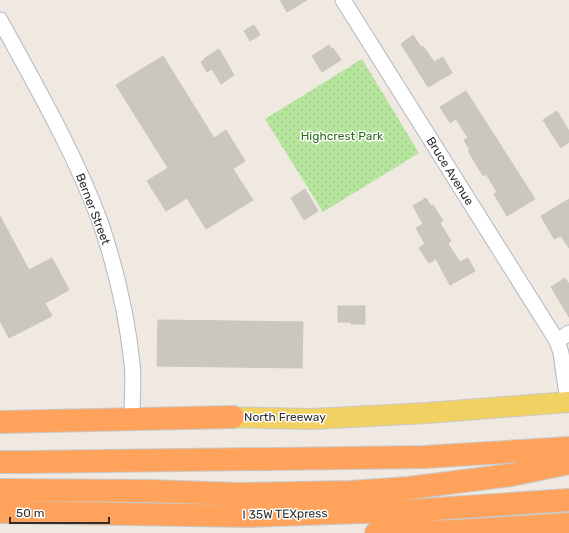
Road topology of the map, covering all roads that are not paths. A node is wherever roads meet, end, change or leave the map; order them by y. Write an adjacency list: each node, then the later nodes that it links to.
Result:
1 (343, 0): 3 (street, Bruce Avenue)
2 (0, 20): 6 (street, Berner Street)
3 (563, 337): 4 (street, Bruce Avenue)
4 (569, 402): 7 (main road, North Freeway)
5 (0, 414): 6 (main road, North Freeway)
6 (132, 415): 7 (main road, North Freeway)
7 (233, 417): 8 (highway)
8 (0, 422)
9 (569, 448): 10 (highway)
10 (0, 462)
11 (569, 463): 12 (highway)
12 (0, 490)
13 (569, 500): 14 (highway, I 35W TEXpress)
14 (0, 512)
15 (569, 524): 16 (highway)
16 (376, 533)

